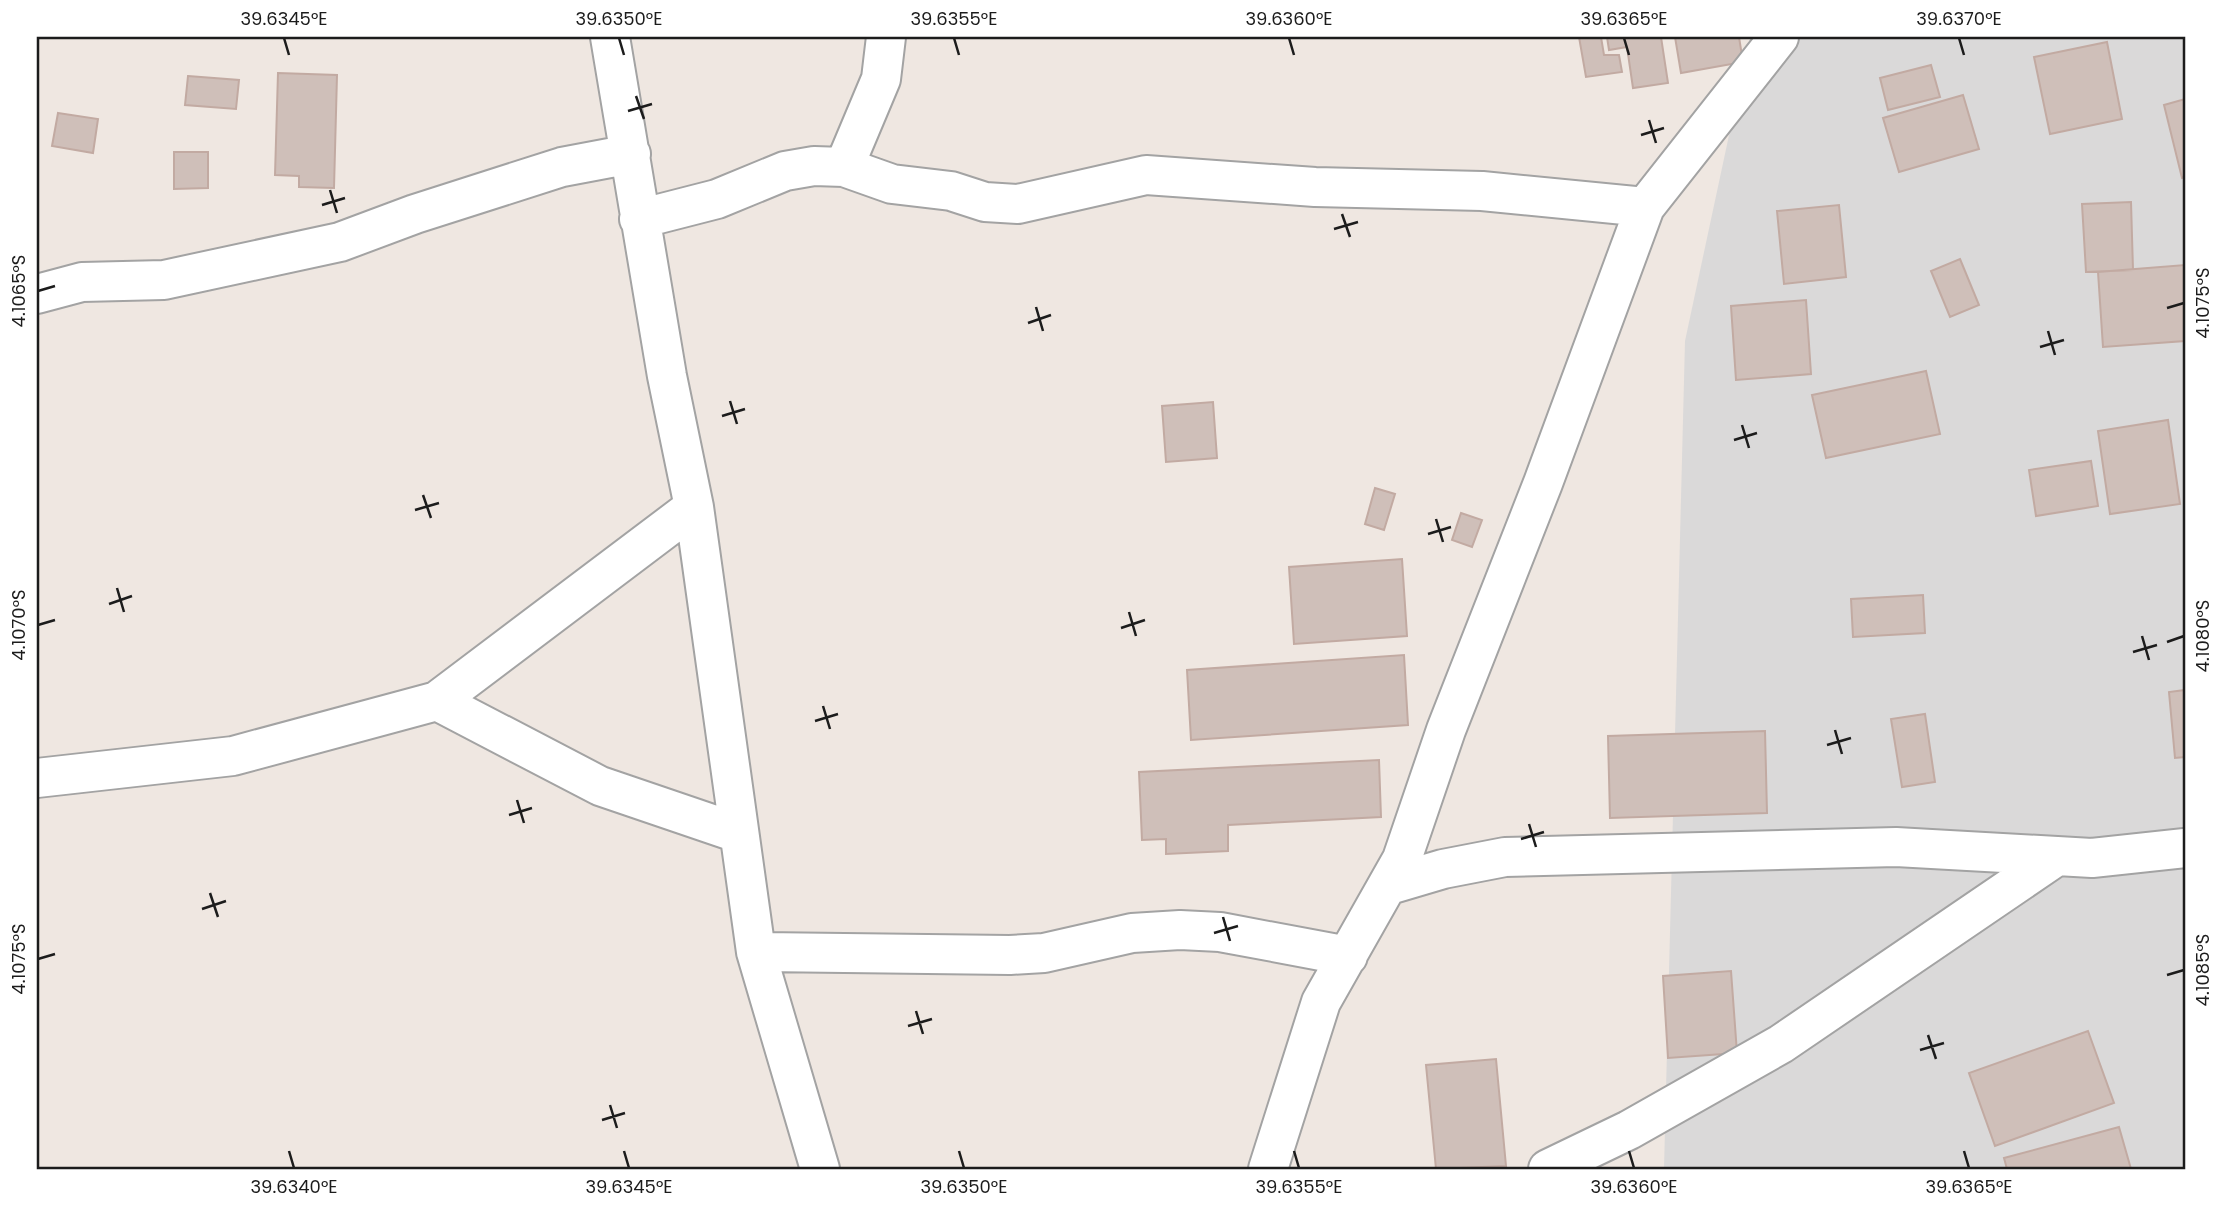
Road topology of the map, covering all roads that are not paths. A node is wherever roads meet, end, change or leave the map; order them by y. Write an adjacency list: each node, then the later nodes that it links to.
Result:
1 (610, 37): 4 (street)
2 (886, 37): 5 (street)
3 (1779, 37): 6 (street)
4 (631, 154): 7 (street); 8 (street)
5 (844, 167): 6 (street); 7 (street)
6 (1645, 207): 15 (street)
7 (639, 219): 9 (street)
8 (37, 294)
9 (694, 507): 10 (street); 12 (street)
10 (438, 701): 11 (street); 12 (street)
11 (37, 778)
12 (738, 833): 16 (street)
13 (2185, 848): 14 (street)
14 (2057, 856): 15 (street); 20 (street)
15 (1389, 885): 17 (street)
16 (756, 952): 17 (street); 18 (street)
17 (1348, 956): 19 (street)
18 (820, 1169)
19 (1268, 1169)
20 (1548, 1169)

